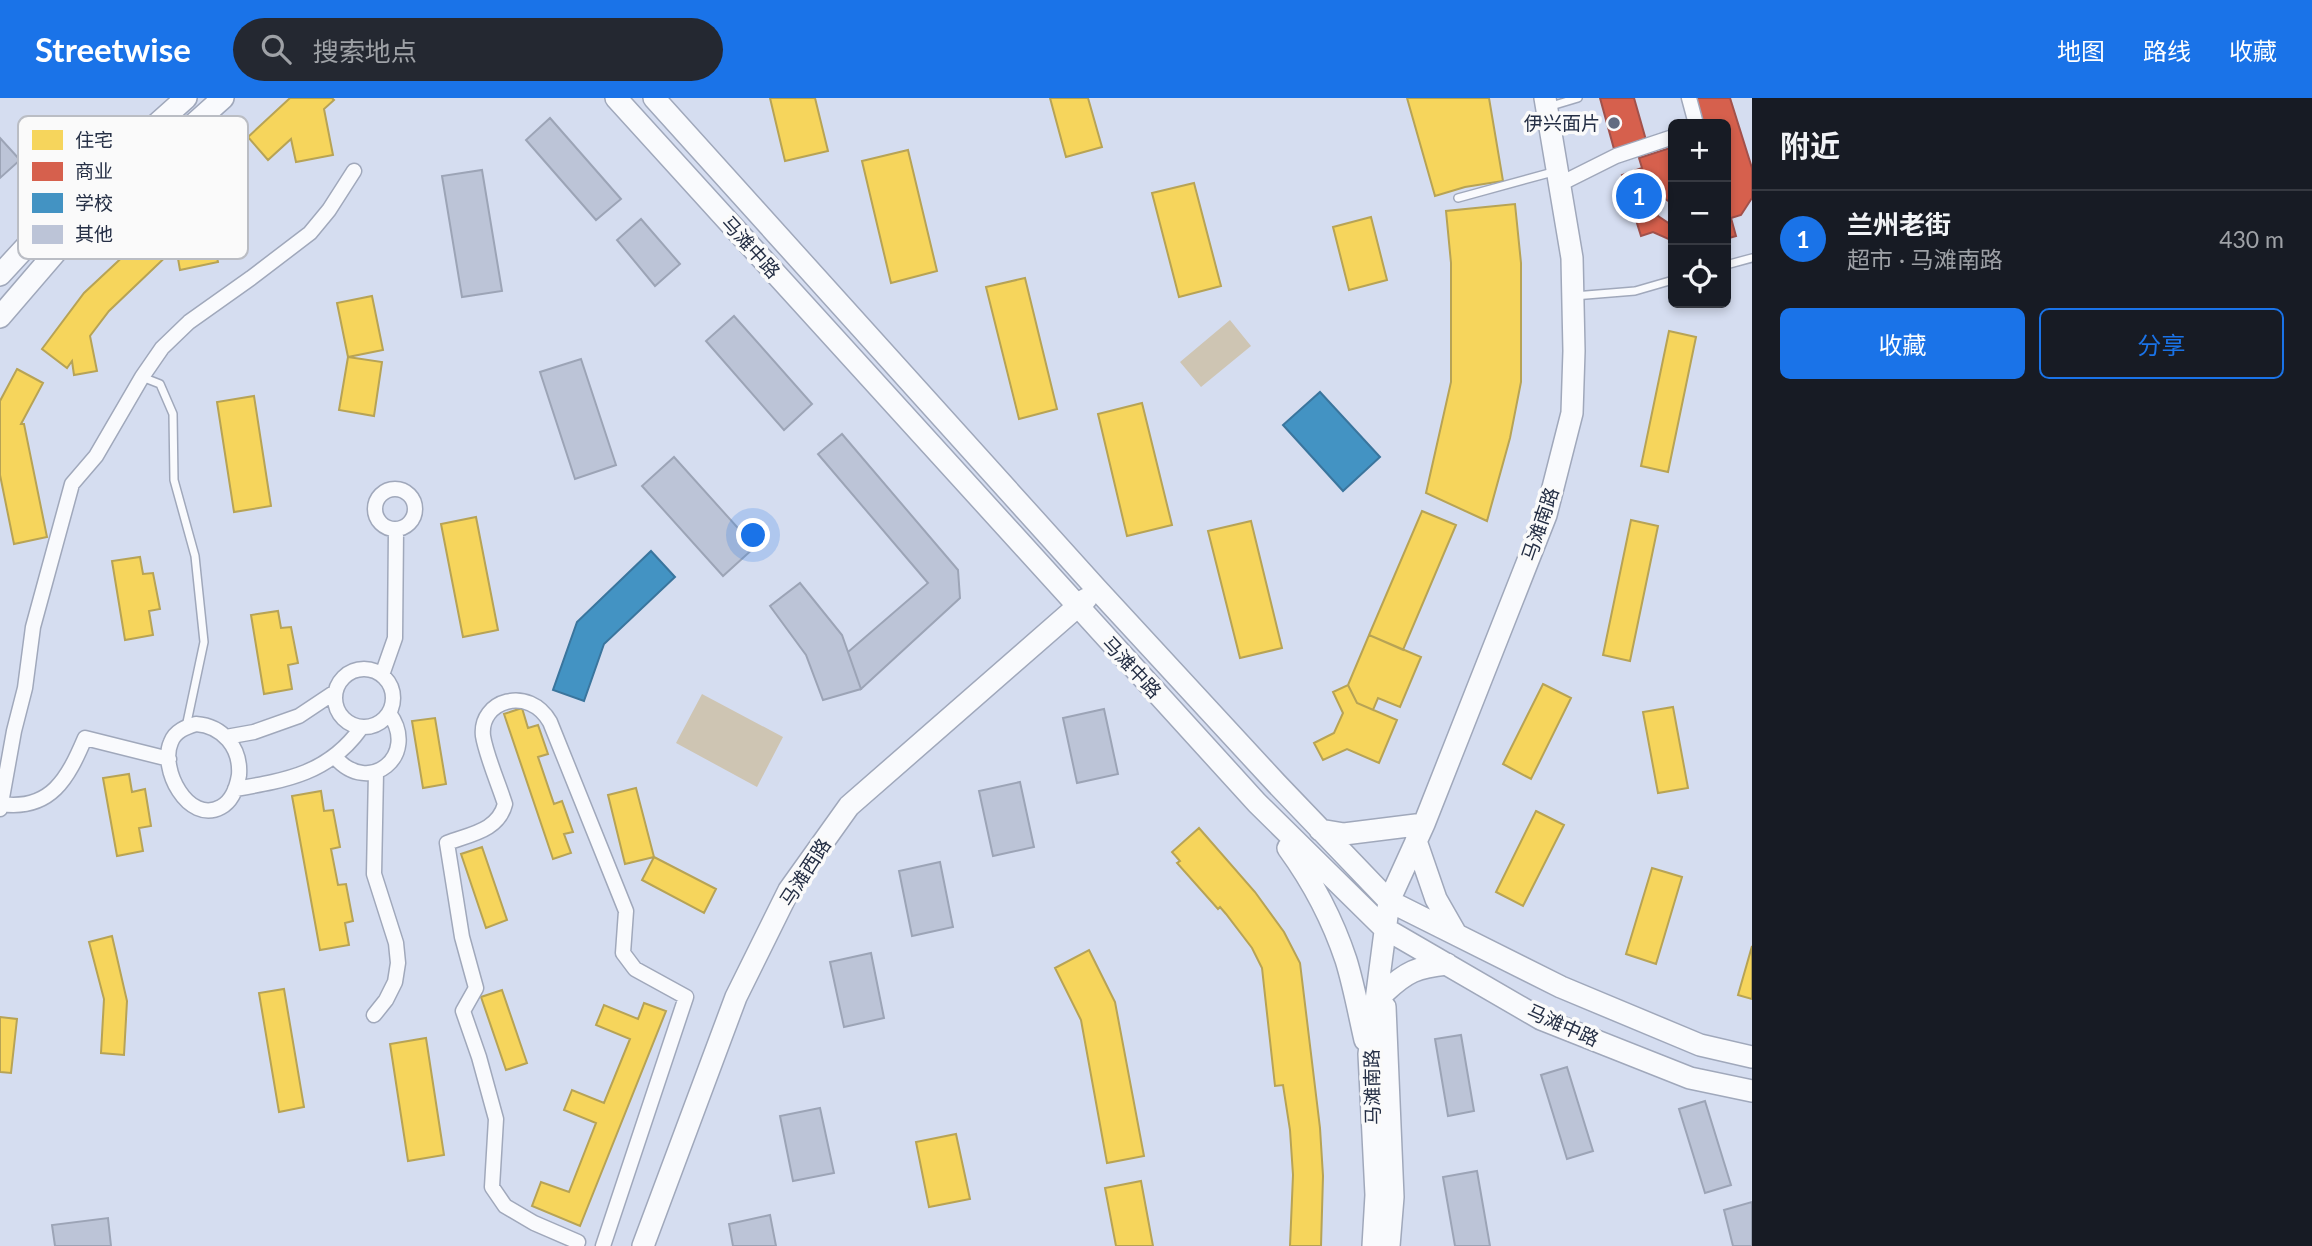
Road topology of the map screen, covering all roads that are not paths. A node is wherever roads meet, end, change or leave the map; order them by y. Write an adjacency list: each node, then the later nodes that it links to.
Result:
1 (186, 98): 8 (main road)
2 (223, 98): 9 (main road)
3 (616, 98): 26 (main road, 马滩中路)
4 (654, 98): 25 (main road, 马滩中路)
5 (1578, 98): 7 (lane)
6 (1689, 98): 10 (street)
7 (1546, 103): 13 (main road, 马滩南路)
8 (166, 116)
9 (203, 116)
10 (1695, 119)
11 (1668, 139): 13 (street)
12 (354, 171): 23 (street)
13 (1558, 177): 14 (lane); 21 (main road, 马滩南路)
14 (1458, 198)
15 (18, 256): 19 (main road)
16 (1752, 258): 18 (lane)
17 (50, 259): 22 (main road)
18 (1731, 264)
19 (0, 275)
20 (1668, 281): 21 (lane)
21 (1573, 296): 41 (main road, 马滩南路)
22 (0, 317)
23 (142, 377): 30 (lane); 32 (street)
24 (396, 529): 27 (street)
25 (1096, 588): 26 (main road, 马滩西路); 40 (main road, 马滩中路)
26 (1077, 608): 38 (main road, 马滩中路); 53 (main road, 马滩西路)
27 (382, 675): 28 (street); 29 (street)
28 (335, 692): 31 (street); 33 (street)
29 (389, 713): 31 (street); 36 (street)
30 (186, 727): 33 (street); 35 (street)
31 (361, 728): 34 (street)
32 (7, 730): 39 (street)
33 (226, 737): 37 (street)
34 (335, 757): 36 (street); 37 (street)
35 (169, 759): 37 (street); 39 (street)
36 (376, 772): 47 (street)
37 (236, 789)
38 (1257, 803): 43 (main road, 马滩中路); 48 (main road)
39 (1, 806)
40 (1320, 830): 41 (main road); 42 (main road, 马滩中路)
41 (1420, 833): 42 (main road, 马滩南路); 44 (main road)
42 (1389, 901): 43 (main road, 马滩南路); 44 (main road, 马滩中路)
43 (1384, 928): 45 (main road, 马滩中路); 46 (main road, 马滩南路); 48 (main road, 马滩南路)
44 (1456, 934): 49 (main road, 马滩中路)
45 (1447, 964): 46 (main road); 50 (main road, 马滩中路)
46 (1385, 992): 55 (main road, 马滩南路)
47 (374, 1015)
48 (1369, 1054): 54 (main road, 马滩南路)
49 (1752, 1057)
50 (1752, 1091)
51 (578, 1242): 52 (street)
52 (604, 1246)
53 (643, 1246)
54 (1373, 1246)
55 (1390, 1246)

